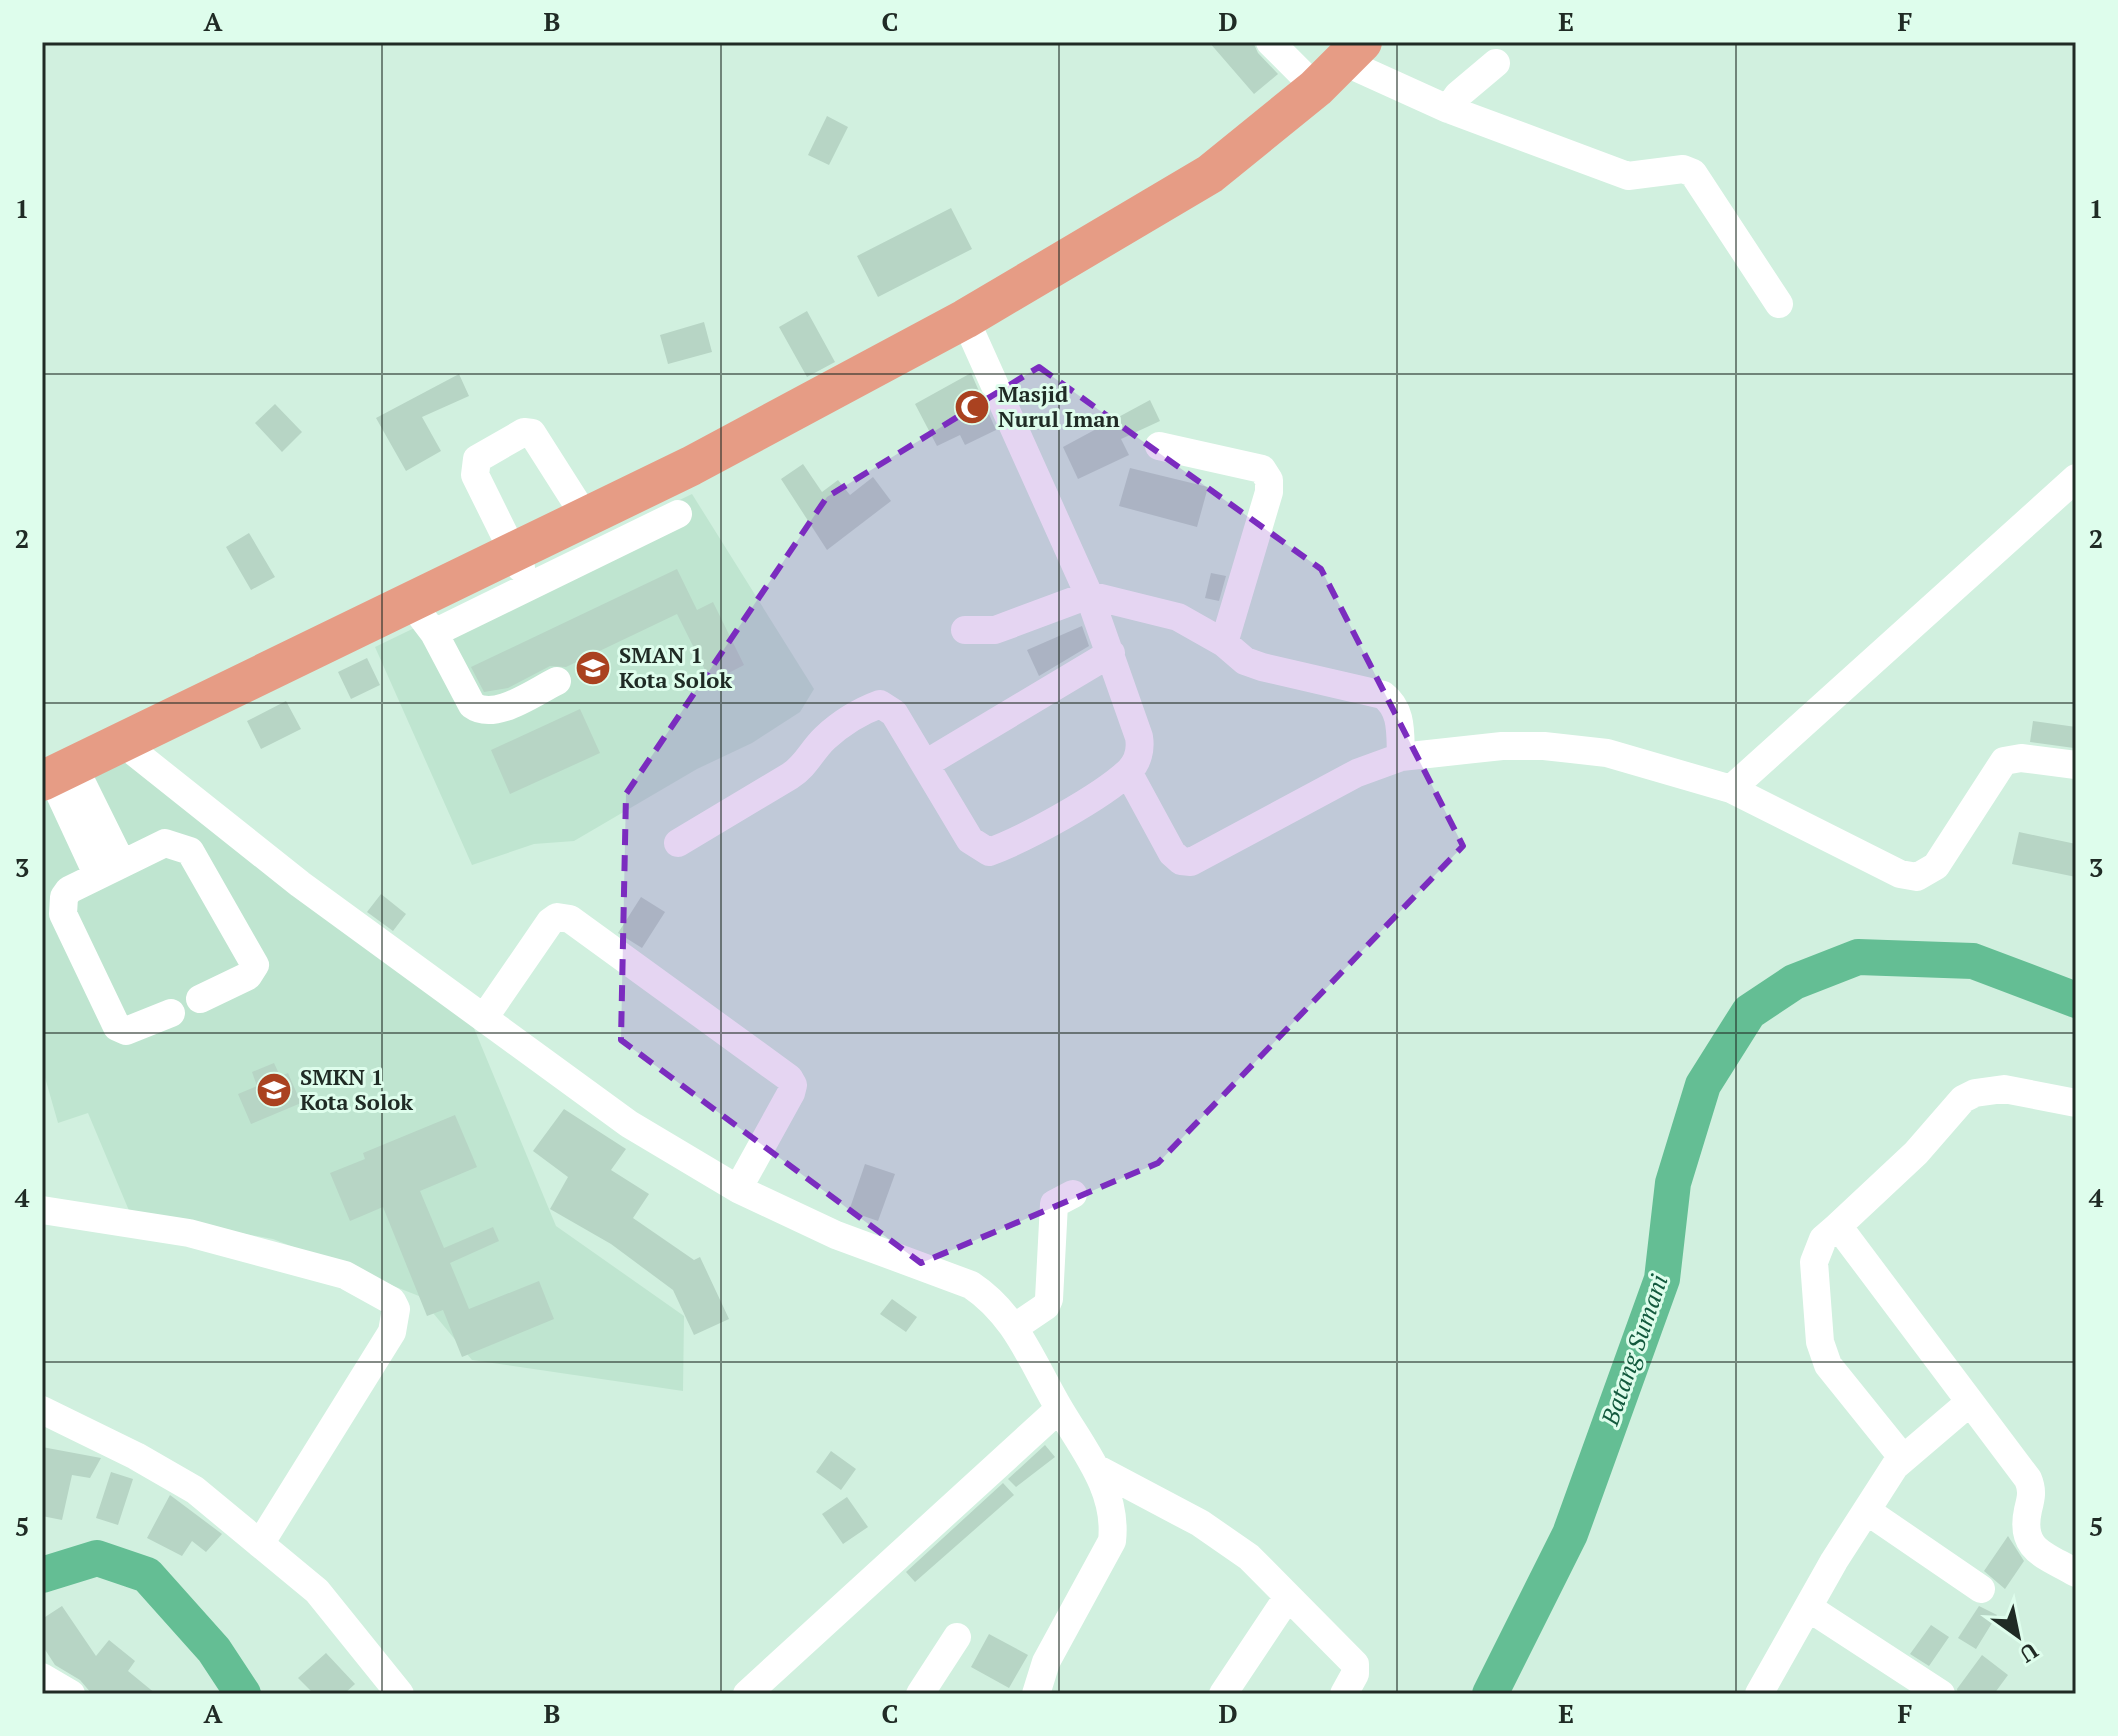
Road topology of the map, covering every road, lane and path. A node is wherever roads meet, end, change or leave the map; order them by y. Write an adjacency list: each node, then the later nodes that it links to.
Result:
1 (1270, 42): 3 (street)
2 (1496, 63): 4 (street)
3 (1340, 64): 4 (street); 6 (highway)
4 (1448, 109): 5 (street)
5 (1779, 304)
6 (965, 319): 10 (highway); 12 (street)
7 (1159, 446): 15 (street)
8 (2076, 478): 24 (street)
9 (678, 514): 11 (street)
10 (586, 518): 11 (highway); 11 (street)
11 (522, 570): 13 (highway)
12 (1089, 595): 14 (street); 15 (street); 16 (street)
13 (423, 619): 17 (street); 18 (highway)
14 (965, 630)
15 (1224, 643): 19 (street)
16 (1111, 653): 20 (street); 22 (street)
17 (557, 681)
18 (124, 744): 23 (highway); 29 (street)
19 (1401, 757): 22 (street); 24 (street)
20 (927, 763): 22 (street); 25 (street)
21 (2076, 765): 24 (street)
22 (1128, 772)
23 (56, 775): 26 (street)
24 (1731, 789)
25 (678, 843)
26 (109, 868): 27 (street); 28 (street)
27 (200, 999)
28 (171, 1013)
29 (484, 1018): 31 (street); 31 (street)
30 (2076, 1103): 34 (street)
31 (738, 1189): 35 (street)
32 (1073, 1194): 35 (street)
33 (42, 1210): 42 (street)
34 (1838, 1226): 36 (street); 39 (street)
35 (1015, 1327): 37 (street)
36 (1970, 1402): 39 (street); 43 (street)
37 (1059, 1409): 40 (street); 51 (street)
38 (42, 1410): 42 (street)
39 (1902, 1457): 41 (street)
40 (1098, 1469): 45 (street); 53 (street)
41 (1867, 1511): 44 (street); 46 (street)
42 (260, 1544): 50 (street)
43 (2076, 1573)
44 (1981, 1589)
45 (1287, 1598): 54 (street); 55 (street)
46 (1809, 1608): 56 (street); 57 (street)
47 (957, 1637): 52 (street)
48 (42, 1677): 49 (street)
49 (71, 1694)
50 (400, 1694)
51 (747, 1694)
52 (920, 1694)
53 (1036, 1694)
54 (1223, 1694)
55 (1344, 1694)
56 (1759, 1694)
57 (1941, 1694)

